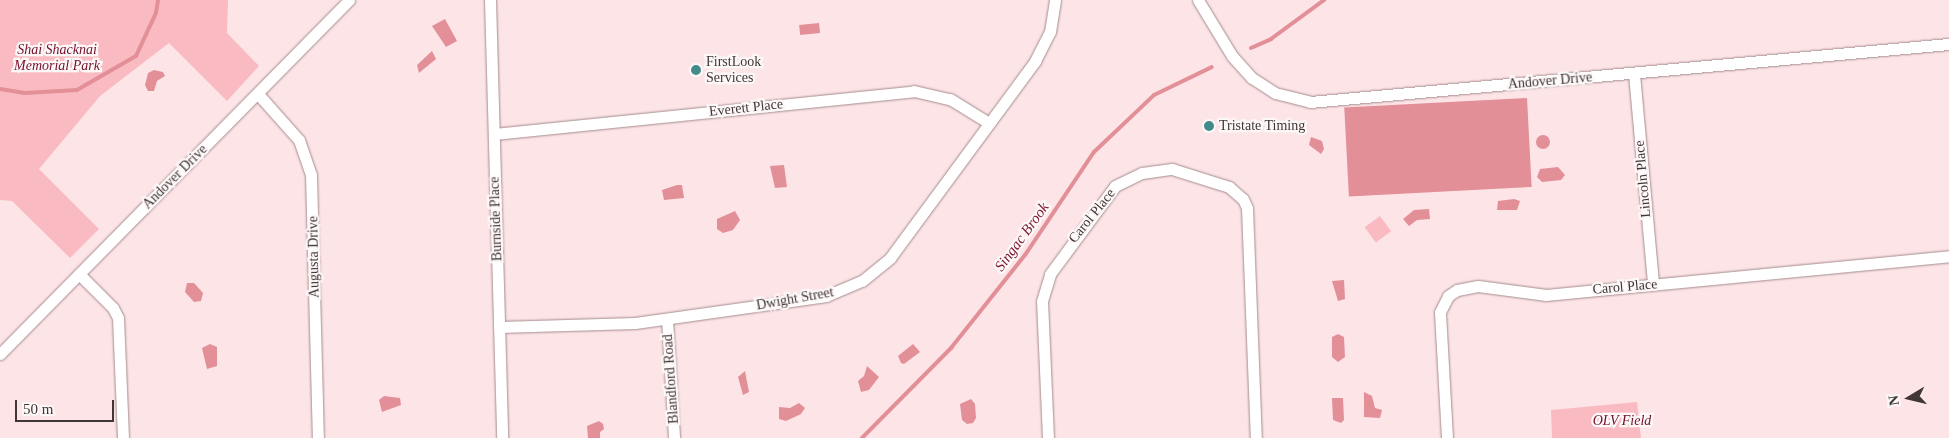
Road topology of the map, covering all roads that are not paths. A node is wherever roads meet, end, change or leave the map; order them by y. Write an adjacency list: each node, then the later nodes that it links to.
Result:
1 (349, 0): 7 (street, Andover Drive)
2 (490, 0): 9 (street, Burnside Place)
3 (1056, 0): 8 (street, Dwight Street)
4 (1198, 0): 6 (street, Andover Drive)
5 (1949, 44): 6 (street, Andover Drive)
6 (1634, 74): 12 (street, Lincoln Place)
7 (258, 94): 11 (street, Andover Drive); 17 (street, Augusta Drive)
8 (989, 123): 9 (street, Everett Place); 13 (street, Dwight Street)
9 (494, 134): 14 (street, Burnside Place)
10 (1949, 256): 12 (street, Carol Place)
11 (79, 274): 15 (street, Andover Drive); 16 (street)
12 (1653, 284): 22 (street, Carol Place)
13 (667, 319): 14 (street, Dwight Street); 19 (street, Blandford Road)
14 (500, 327): 18 (street, Burnside Place)
15 (2, 348)
16 (123, 438)
17 (318, 438)
18 (502, 438)
19 (674, 438)
20 (1048, 438): 21 (street, Carol Place)
21 (1256, 438)
22 (1447, 438)

